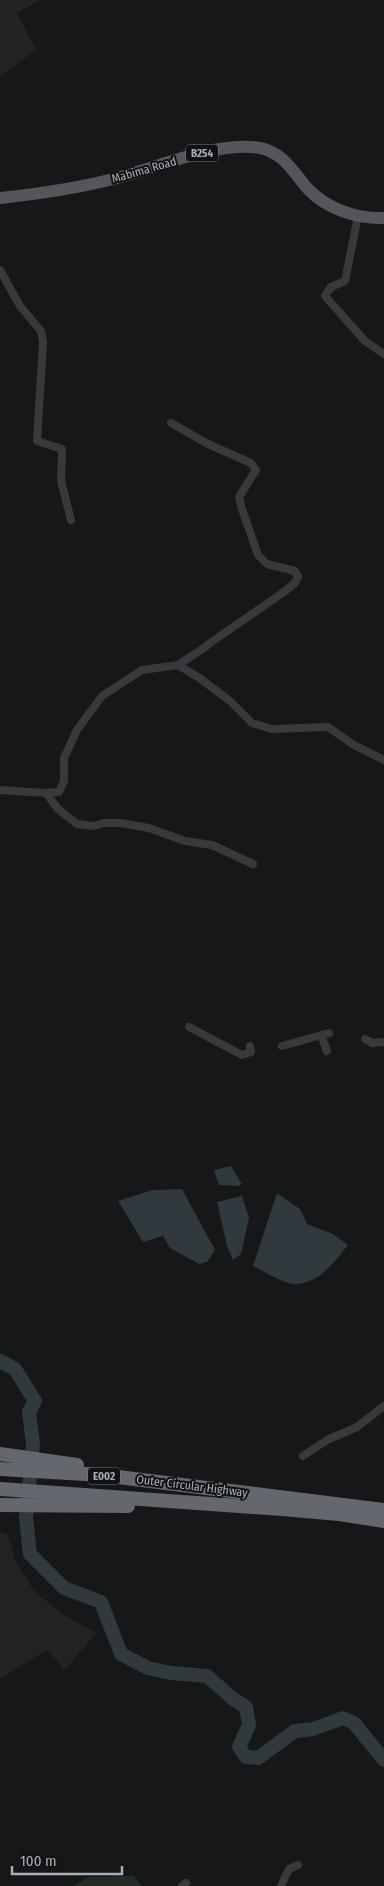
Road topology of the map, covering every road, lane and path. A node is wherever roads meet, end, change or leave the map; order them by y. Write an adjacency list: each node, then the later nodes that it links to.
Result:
1 (0, 198): 2 (main road, Mabima Road / B254)
2 (358, 216): 3 (main road, Mabima Road / B254); 5 (street)
3 (384, 218)
4 (0, 270): 7 (street)
5 (384, 354)
6 (171, 423): 8 (street)
7 (71, 520)
8 (178, 666): 9 (street); 11 (street)
9 (384, 760)
10 (0, 790): 11 (street)
11 (46, 793): 12 (street)
12 (253, 864)
13 (188, 1027): 16 (street)
14 (365, 1039): 15 (street)
15 (384, 1042)
16 (250, 1046)
17 (282, 1046): 18 (street)
18 (326, 1051)
19 (384, 1406): 21 (street)
20 (0, 1454): 23 (highway)
21 (303, 1456)
22 (0, 1469): 23 (highway, Outer Circular Highway / E002)
23 (208, 1487): 27 (highway, Outer Circular Highway / E002)
24 (0, 1489): 25 (highway, Outer Circular Highway / E002)
25 (208, 1504): 26 (highway); 28 (highway, Outer Circular Highway / E002)
26 (0, 1505)
27 (384, 1510)
28 (384, 1521)
29 (298, 1865): 30 (street)
30 (282, 1886)

